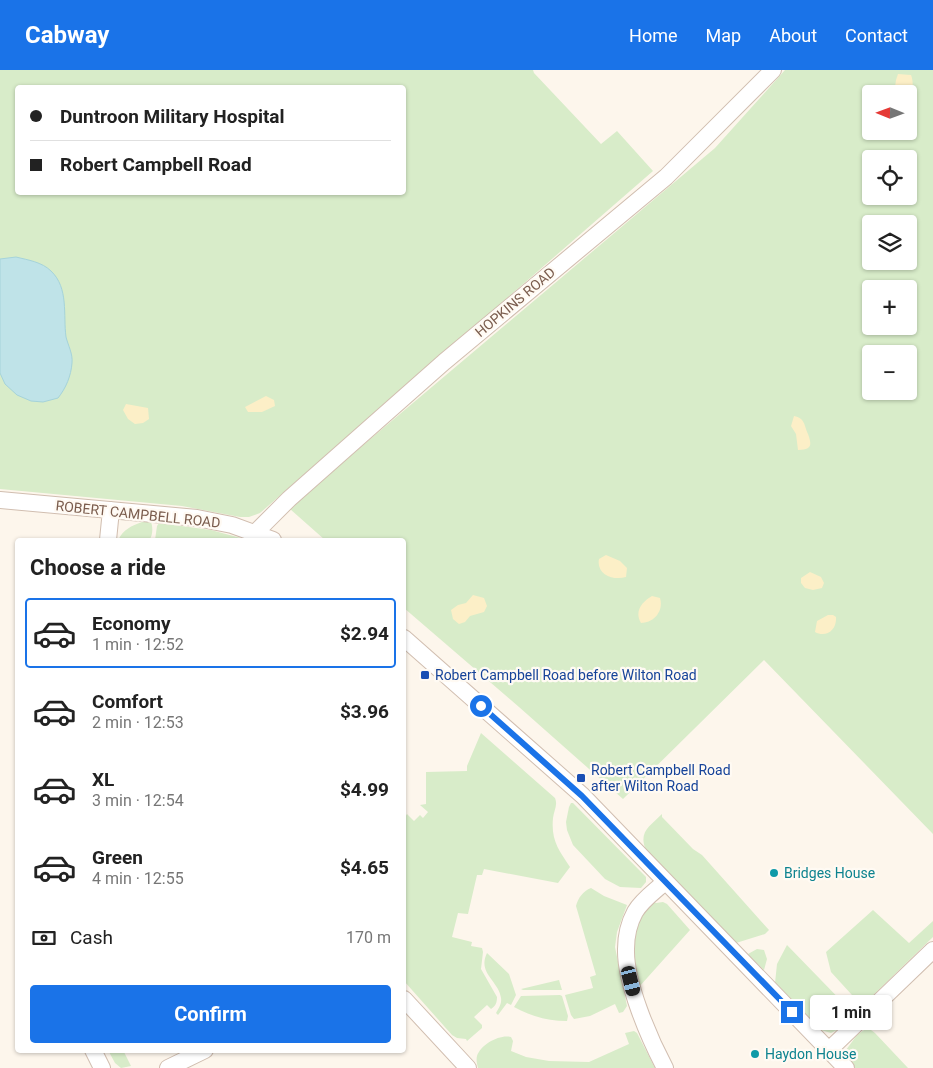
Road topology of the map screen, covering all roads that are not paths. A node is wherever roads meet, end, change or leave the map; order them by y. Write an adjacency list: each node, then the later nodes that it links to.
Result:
1 (773, 70): 4 (street, HOPKINS ROAD)
2 (0, 500): 3 (street, ROBERT CAMPBELL ROAD)
3 (111, 510): 4 (street, ROBERT CAMPBELL ROAD); 5 (street)
4 (255, 533): 6 (street, ROBERT CAMPBELL ROAD)
5 (108, 538)
6 (268, 538)
7 (406, 640): 8 (street)
8 (665, 882): 11 (street); 17 (street)
9 (933, 950): 11 (street)
10 (406, 1001): 16 (street)
11 (829, 1050): 18 (street)
12 (94, 1053): 14 (street)
13 (200, 1053): 15 (street)
14 (102, 1068)
15 (168, 1068)
16 (468, 1068)
17 (665, 1068)
18 (846, 1068)

